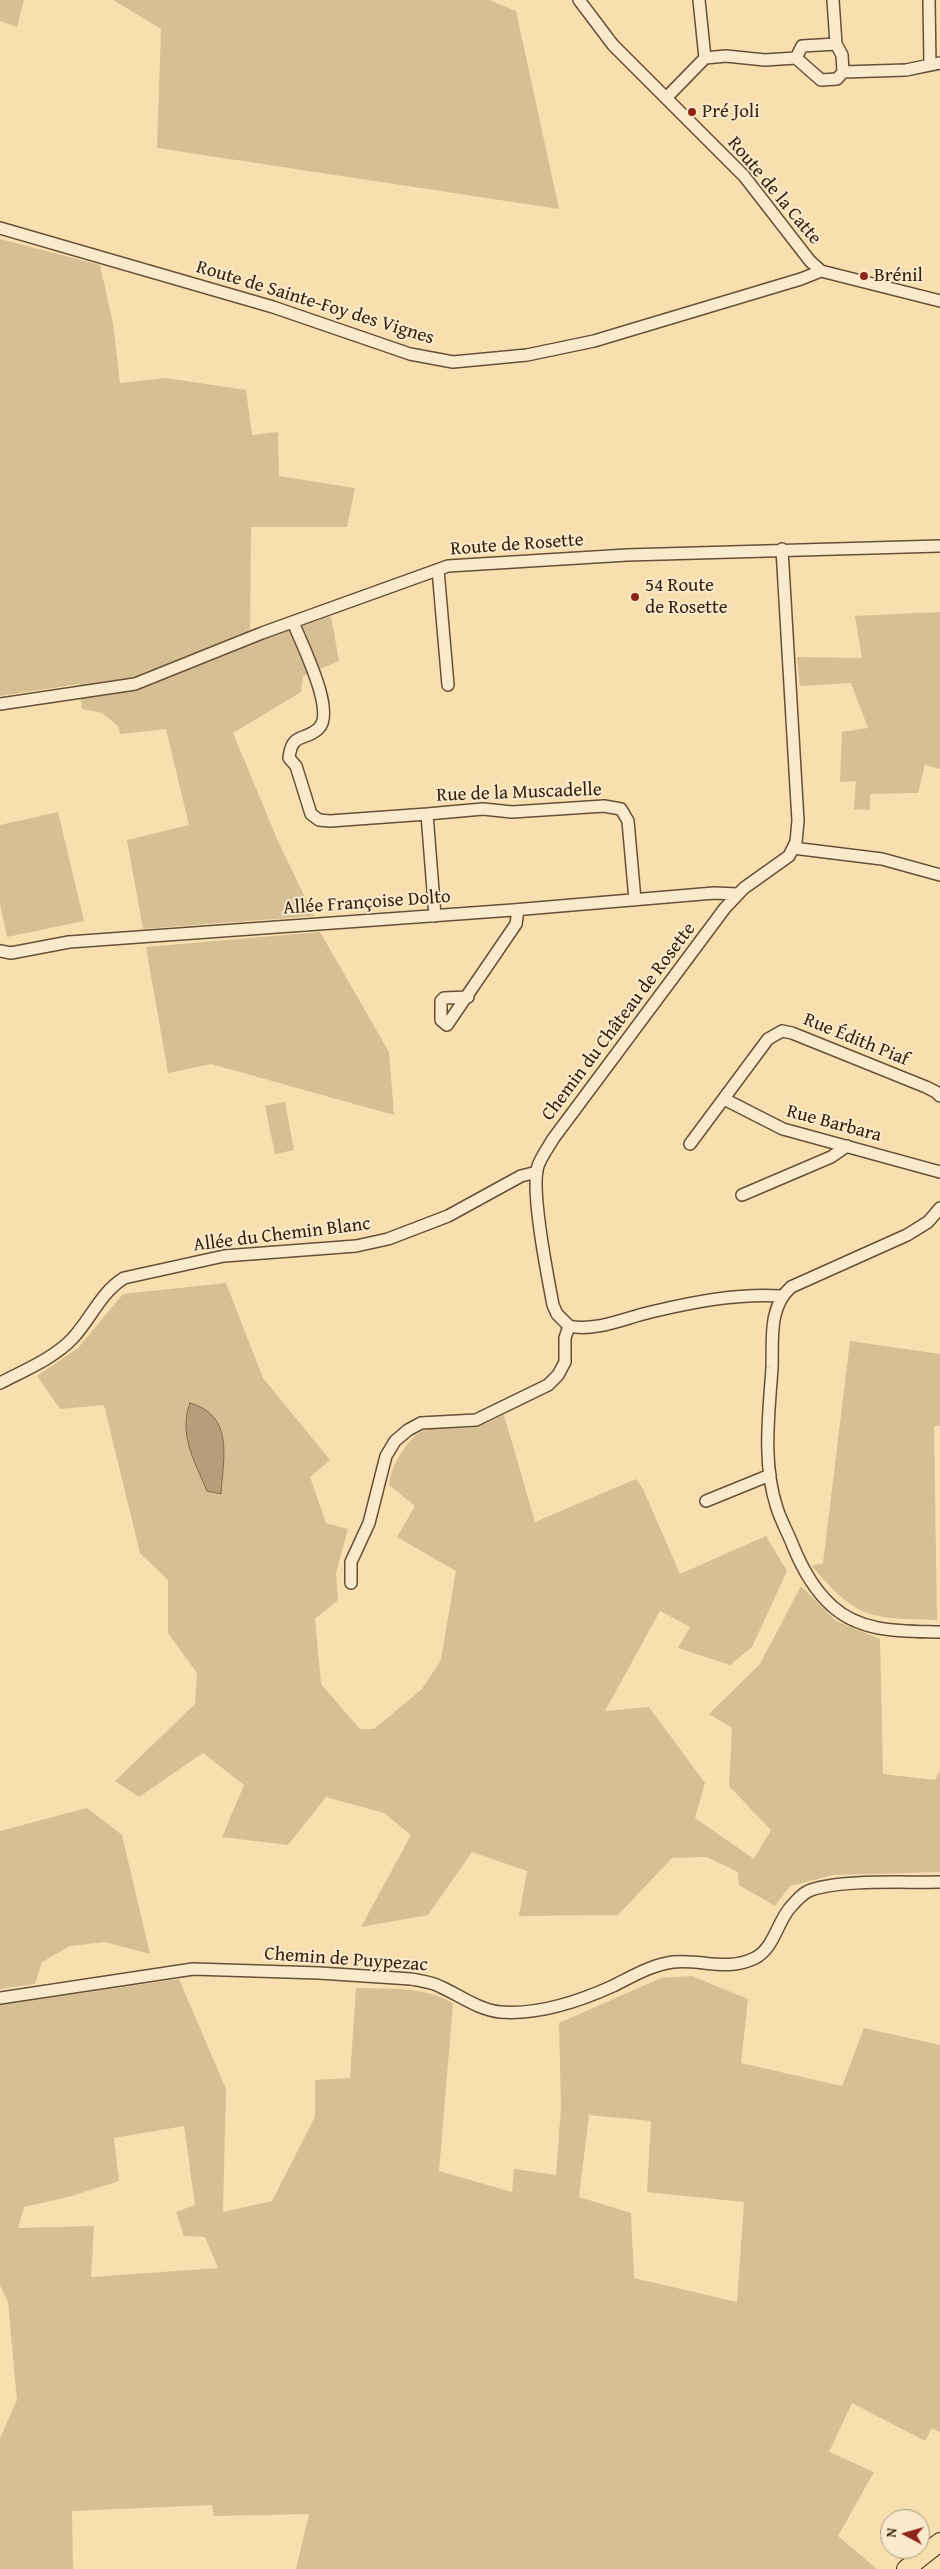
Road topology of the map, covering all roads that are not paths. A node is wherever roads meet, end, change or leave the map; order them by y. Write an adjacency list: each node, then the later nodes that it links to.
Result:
1 (579, 0): 10 (street, Route de la Catte)
2 (699, 0): 6 (street)
3 (833, 0): 5 (street)
4 (929, 0): 8 (street)
5 (836, 44): 7 (street); 9 (street)
6 (705, 58): 7 (street); 10 (street)
7 (796, 58): 9 (street)
8 (935, 64): 9 (street)
9 (843, 72)
10 (666, 97): 12 (street, Route de la Catte)
11 (0, 228): 12 (street, Route de Sainte-Foy des Vignes)
12 (821, 271): 13 (street)
13 (940, 301)
14 (940, 546): 15 (street, Route de Rosette)
15 (782, 549): 16 (street, Route de Rosette); 21 (street)
16 (438, 570): 17 (street, Route de Rosette); 18 (street)
17 (293, 622): 19 (street, Route de Rosette); 20 (street)
18 (448, 685)
19 (0, 704)
20 (427, 814): 24 (street, Rue de la Muscadelle); 26 (street, Rue de la Muscadelle)
21 (793, 848): 22 (street); 23 (street, Chemin du Château de Rosette)
22 (940, 875)
23 (738, 894): 24 (street, Allée Françoise Dolto); 33 (street, Chemin du Château de Rosette)
24 (635, 900): 25 (street, Allée Françoise Dolto)
25 (518, 910): 26 (street, Allée Françoise Dolto); 28 (street)
26 (435, 916): 27 (street, Allée Françoise Dolto)
27 (0, 951)
28 (468, 997)
29 (940, 1096): 30 (street, Rue Édith Piaf)
30 (724, 1099): 31 (street, Rue Édith Piaf); 32 (street, Rue Barbara)
31 (690, 1144)
32 (847, 1146): 34 (street, Rue Barbara); 35 (street)
33 (537, 1172): 38 (street, Chemin du Château de Rosette); 39 (street, Allée du Chemin Blanc)
34 (940, 1172)
35 (742, 1195)
36 (940, 1208): 37 (street)
37 (781, 1296): 38 (street); 40 (street)
38 (568, 1326): 42 (street)
39 (0, 1383)
40 (770, 1475): 41 (street); 43 (street)
41 (706, 1501)
42 (351, 1583)
43 (940, 1632)
44 (940, 1882): 45 (street, Chemin de Puypezac)
45 (0, 1998)
46 (940, 2542): 48 (main road)
47 (940, 2552): 49 (main road)
48 (906, 2569)
49 (919, 2569)

